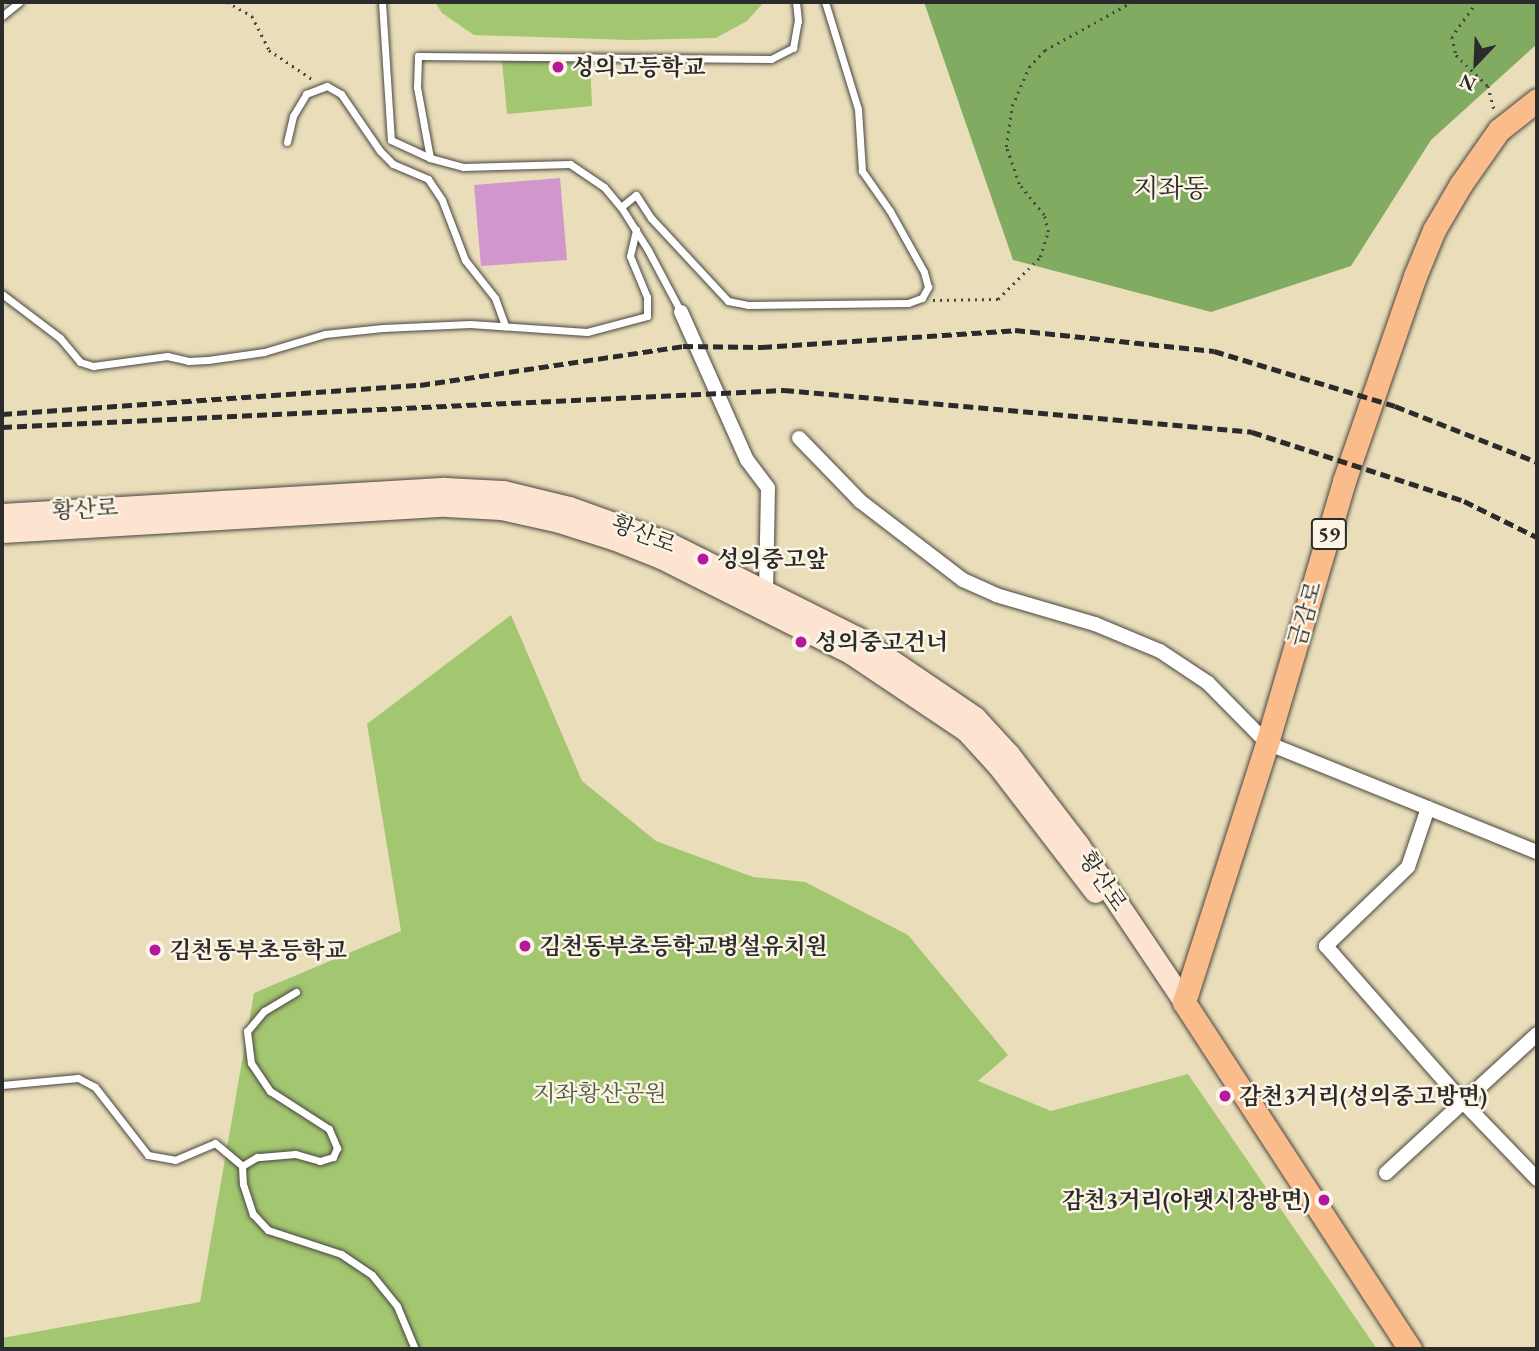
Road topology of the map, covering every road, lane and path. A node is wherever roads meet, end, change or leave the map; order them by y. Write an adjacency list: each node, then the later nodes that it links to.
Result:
1 (19, 2): 8 (lane)
2 (227, 2): 9 (path)
3 (382, 2): 13 (lane)
4 (796, 2): 13 (lane)
5 (825, 2): 17 (lane)
6 (1132, 2): 17 (path)
7 (1477, 2): 11 (path)
8 (2, 16)
9 (327, 86): 12 (lane); 19 (lane)
10 (1537, 100): 11 (main road, 금감로 / 59)
11 (1499, 131): 24 (main road, 금감로 / 59)
12 (287, 142)
13 (430, 158): 14 (lane)
14 (621, 207): 15 (lane); 17 (lane)
15 (636, 230): 18 (lane); 19 (lane)
16 (2, 293): 19 (lane)
17 (923, 296)
18 (681, 312): 23 (street)
19 (505, 327)
20 (799, 438): 24 (street)
21 (2, 514): 23 (street, 황산로)
22 (2, 532): 28 (street, 황산로)
23 (766, 589): 28 (street, 황산로)
24 (1267, 743): 25 (street); 28 (main road, 금감로 / 59)
25 (1428, 808): 26 (street); 31 (street)
26 (1537, 852)
27 (296, 992): 32 (lane)
28 (1184, 1002): 36 (main road, 황산로)
29 (1537, 1034): 31 (street)
30 (2, 1085): 32 (lane)
31 (1463, 1102): 33 (street); 34 (street)
32 (242, 1166): 35 (lane)
33 (1386, 1173)
34 (1537, 1179)
35 (415, 1349)
36 (1410, 1349)

